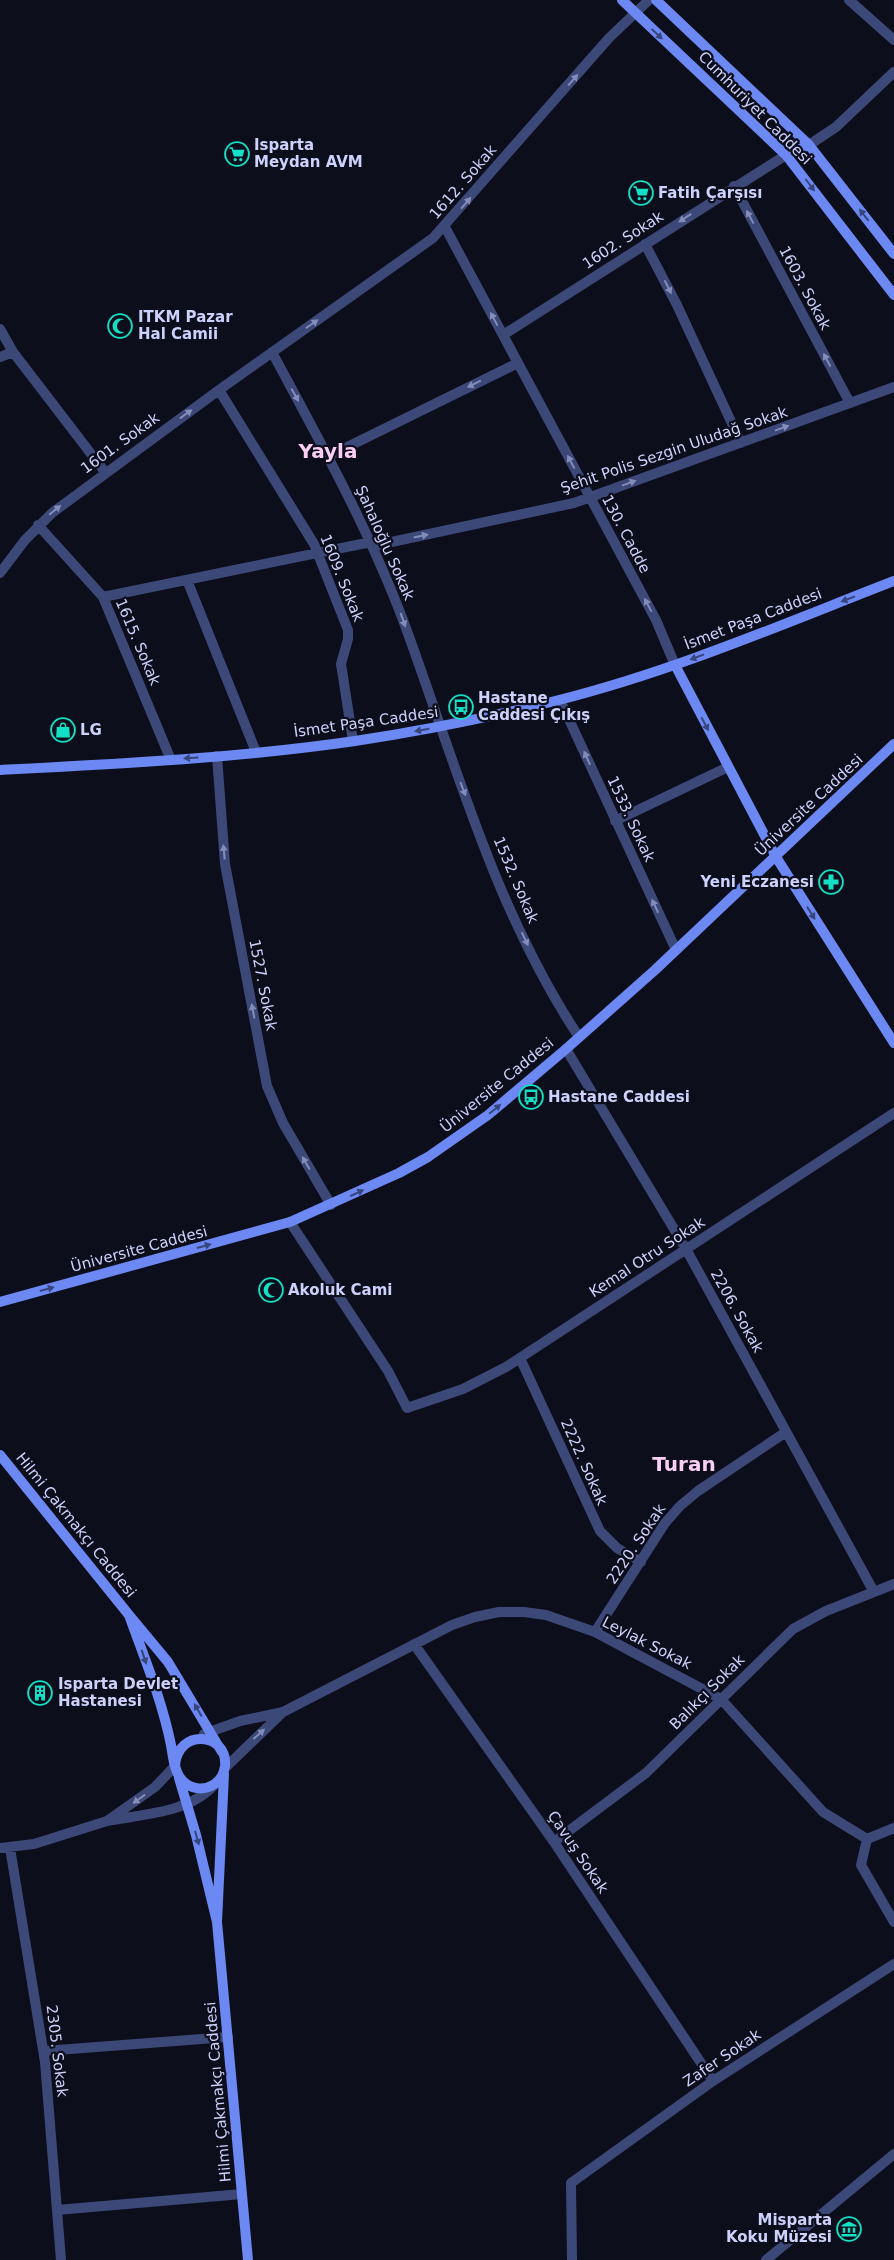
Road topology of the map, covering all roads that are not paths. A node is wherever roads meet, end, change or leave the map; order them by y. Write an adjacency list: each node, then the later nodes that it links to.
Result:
1 (622, 0): 5 (main road, Cumhuriyet Caddesi)
2 (649, 0): 5 (street, 1612. Sokak)
3 (656, 0): 8 (main road, Cumhuriyet Caddesi)
4 (849, 0): 6 (street)
5 (634, 13): 9 (main road, Cumhuriyet Caddesi, one-way to 9); 11 (street, 1612. Sokak, one-way to 5)
6 (894, 40)
7 (894, 72): 8 (street)
8 (809, 145): 9 (main road); 13 (main road, Cumhuriyet Caddesi, one-way to 8)
9 (786, 155): 10 (street, 1602. Sokak); 14 (main road, Cumhuriyet Caddesi, one-way to 14)
10 (734, 186): 12 (street, 1602. Sokak, one-way to 12); 23 (street, 1603. Sokak, one-way to 10)
11 (445, 227): 16 (street, 130. Cadde, one-way to 11); 18 (street, 1612. Sokak, one-way to 11)
12 (645, 244): 16 (street, 1602. Sokak); 24 (street, one-way to 24)
13 (894, 254)
14 (894, 295)
15 (0, 329): 17 (street)
16 (503, 335): 20 (street, 130. Cadde)
17 (13, 352): 19 (street); 26 (street)
18 (272, 352): 22 (street, 1601. Sokak); 25 (street, Şahaloğlu Sokak, one-way to 25)
19 (0, 357)
20 (518, 362): 25 (street, one-way to 25); 27 (street, 130. Cadde, one-way to 20)
21 (894, 387): 23 (street, Şehit Polis Sezgin Uludağ Sokak)
22 (219, 390): 26 (street, 1601. Sokak, one-way to 22); 30 (street, 1609. Sokak)
23 (850, 403): 24 (street, Şehit Polis Sezgin Uludağ Sokak, one-way to 23)
24 (741, 443): 27 (street, Şehit Polis Sezgin Uludağ Sokak, one-way to 24)
25 (328, 456): 29 (street, Şahaloğlu Sokak)
26 (105, 472): 28 (street, 1601. Sokak, one-way to 26)
27 (590, 498): 29 (street, Şehit Polis Sezgin Uludağ Sokak, one-way to 27); 35 (street, 130. Cadde, one-way to 27)
28 (38, 525): 31 (street, 1601. Sokak); 34 (street, 1615. Sokak)
29 (372, 544): 30 (street, Şehit Polis Sezgin Uludağ Sokak); 37 (street, Şahaloğlu Sokak, one-way to 37)
30 (318, 553): 32 (street, Şehit Polis Sezgin Uludağ Sokak); 38 (street, 1609. Sokak)
31 (0, 573)
32 (187, 580): 34 (street, Şehit Polis Sezgin Uludağ Sokak); 40 (street)
33 (894, 582): 35 (main road, İsmet Paşa Caddesi, one-way to 35)
34 (103, 597): 42 (street, 1615. Sokak)
35 (675, 665): 36 (main road, İsmet Paşa Caddesi); 43 (main road, 130. Cadde, one-way to 43)
36 (560, 700): 37 (main road, İsmet Paşa Caddesi); 45 (street, 1533. Sokak, one-way to 36)
37 (440, 727): 38 (main road, İsmet Paşa Caddesi, one-way to 38); 48 (street, 1532. Sokak, one-way to 48)
38 (353, 741): 40 (main road, İsmet Paşa Caddesi)
39 (894, 744): 46 (main road, Üniversite Caddesi)
40 (256, 752): 41 (main road, İsmet Paşa Caddesi)
41 (217, 756): 42 (main road, İsmet Paşa Caddesi, one-way to 42); 52 (street, 1527. Sokak, one-way to 41)
42 (171, 760): 44 (main road, İsmet Paşa Caddesi)
43 (728, 767): 45 (street); 46 (main road, 130. Cadde)
44 (0, 770)
45 (615, 821): 47 (street, 1533. Sokak, one-way to 45)
46 (776, 857): 47 (main road, Üniversite Caddesi); 49 (main road, 130. Cadde, one-way to 49)
47 (676, 950): 48 (main road, Üniversite Caddesi)
48 (579, 1037): 50 (main road, Üniversite Caddesi)
49 (894, 1043)
50 (566, 1049): 52 (main road, Üniversite Caddesi, one-way to 50); 54 (street, 2206. Sokak)
51 (894, 1113): 54 (street, Kemal Otru Sokak)
52 (331, 1205): 53 (main road, Üniversite Caddesi)
53 (290, 1222): 55 (main road, Üniversite Caddesi, one-way to 53); 56 (street, Kemal Otru Sokak)
54 (686, 1249): 56 (street, Kemal Otru Sokak); 57 (street, 2206. Sokak)
55 (0, 1302)
56 (520, 1358): 59 (street, 2222. Sokak)
57 (786, 1432): 59 (street, 2220. Sokak); 61 (street, 2206. Sokak)
58 (0, 1455): 62 (main road, Hilmi Çakmakçı Caddesi)
59 (641, 1562): 63 (street, 2220. Sokak)
60 (894, 1584): 61 (street, Balıkçı Sokak)
61 (874, 1592): 65 (street, Balıkçı Sokak)
62 (129, 1614): 67 (main road, Hilmi Çakmakçı Caddesi, one-way to 62); 71 (main road, Hilmi Çakmakçı Caddesi, one-way to 71)
63 (595, 1632): 64 (street, Leylak Sokak); 65 (street, Leylak Sokak)
64 (414, 1644): 66 (street, Leylak Sokak); 77 (street, Çavuş Sokak)
65 (721, 1699): 76 (street, Leylak Sokak); 77 (street, Balıkçı Sokak)
66 (283, 1712): 67 (street, Leylak Sokak); 70 (street, Leylak Sokak, one-way to 66)
67 (210, 1731): 68 (street, Leylak Sokak); 69 (main road, Hilmi Çakmakçı Caddesi)
68 (193, 1740): 69 (main road); 71 (main road)
69 (222, 1752): 70 (main road)
70 (225, 1768): 72 (main road); 79 (main road, Hilmi Çakmakçı Caddesi)
71 (176, 1770): 72 (main road); 73 (main road, Hilmi Çakmakçı Caddesi); 74 (street, one-way to 74)
72 (218, 1780): 73 (street)
73 (188, 1805): 74 (street); 79 (main road, Hilmi Çakmakçı Caddesi, one-way to 79)
74 (107, 1821): 78 (street)
75 (894, 1828): 76 (street)
76 (867, 1839): 80 (street)
77 (554, 1842): 84 (street, Çavuş Sokak)
78 (5, 1848): 83 (street, 2305. Sokak)
79 (217, 1922): 82 (main road, Hilmi Çakmakçı Caddesi)
80 (894, 1922)
81 (894, 1964): 84 (street, Zafer Sokak)
82 (228, 2038): 83 (street); 86 (main road, Hilmi Çakmakçı Caddesi)
83 (44, 2051): 87 (street, 2305. Sokak)
84 (713, 2081): 90 (street, Zafer Sokak)
85 (894, 2154): 91 (street)
86 (242, 2194): 87 (street); 89 (main road, Hilmi Çakmakçı Caddesi)
87 (57, 2210): 88 (street, 2305. Sokak)
88 (61, 2260)
89 (248, 2260)
90 (572, 2260)
91 (766, 2260)

